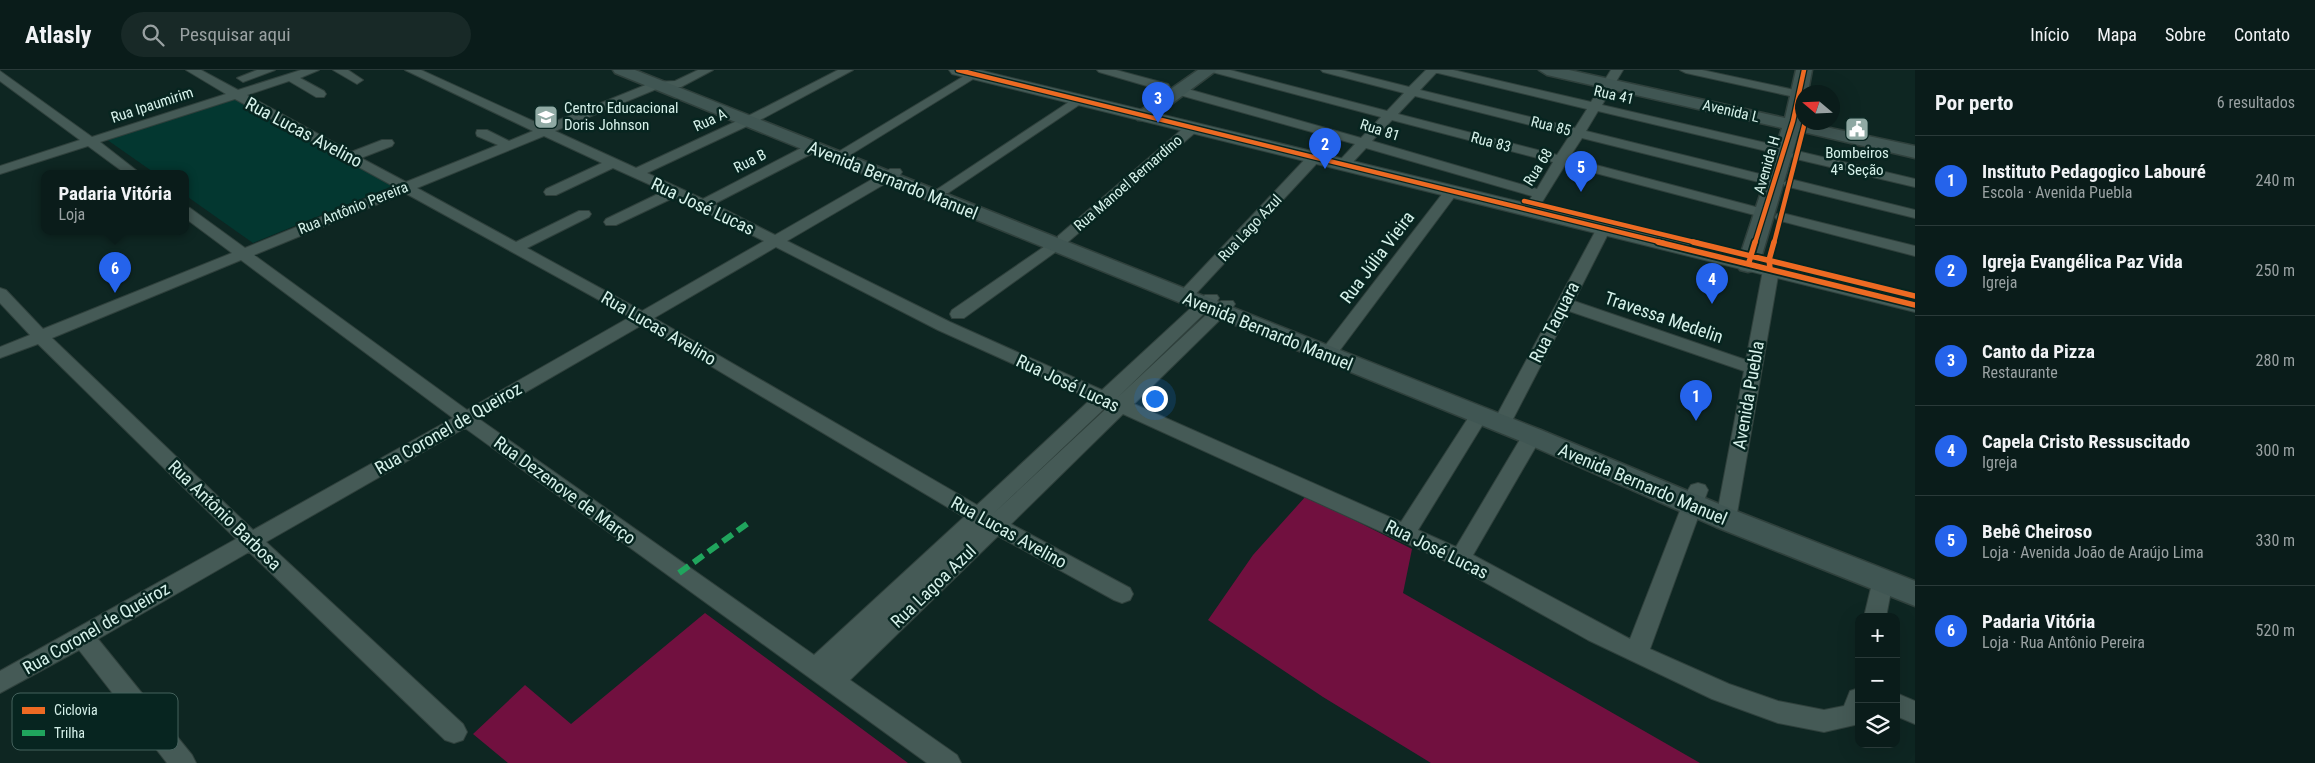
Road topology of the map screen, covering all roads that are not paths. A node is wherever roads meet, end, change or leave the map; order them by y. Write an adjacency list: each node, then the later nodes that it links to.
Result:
1 (192, 70): 32 (street, Rua Lucas Avelino)
2 (270, 70): 23 (street)
3 (313, 70): 22 (street, Rua Ipaumirim)
4 (338, 70): 26 (street)
5 (411, 70): 43 (street, Rua José Lucas)
6 (621, 70): 25 (street, Avenida Bernardo Manuel)
7 (707, 70): 25 (street, Rua Antônio Pereira)
8 (847, 70): 37 (street)
9 (1103, 70): 28 (street, Rua 81)
10 (1186, 70): 28 (street)
11 (1209, 70): 28 (street)
12 (1216, 70): 36 (street, Rua 83)
13 (1327, 70): 30 (street, Rua 85)
14 (1432, 70): 30 (street)
15 (1438, 70): 34 (street, Rua 41)
16 (1547, 70): 24 (street, Avenida L)
17 (1567, 70): 24 (street, Avenida L)
18 (1686, 70): 29 (street)
19 (1804, 70): 27 (street, Avenida H)
20 (972, 71): 33 (main road); 35 (main road); 52 (street)
21 (0, 75): 46 (street)
22 (290, 77): 31 (street); 32 (street, Rua Ipaumirim)
23 (243, 78)
24 (1612, 78): 34 (street, Rua 68); 38 (street, Avenida L)
25 (658, 79): 37 (street, Avenida Bernardo Manuel); 43 (street, Rua Antônio Pereira)
26 (358, 80)
27 (1805, 85)
28 (1172, 89): 35 (street); 47 (street, Rua 81)
29 (1795, 91)
30 (1414, 92): 36 (street); 45 (street, Rua 85)
31 (320, 94)
32 (235, 95): 46 (street, Rua Ipaumirim); 55 (street, Rua Lucas Avelino)
33 (1078, 100): 35 (main road); 67 (street)
34 (1593, 107): 45 (street, Rua 68); 54 (street, Rua 41)
35 (1139, 112): 39 (main road); 57 (main road)
36 (1391, 115): 47 (street); 58 (street, Rua 83)
37 (751, 119): 50 (street, Avenida Bernardo Manuel); 52 (street, Avenida Bernardo Manuel); 62 (street, Rua A)
38 (1795, 123)
39 (1192, 128): 56 (main road); 81 (street, Rua Manoel Bernardino)
40 (1797, 130): 54 (street, Avenida H)
41 (1824, 130): 53 (street, Avenida L)
42 (1828, 130): 51 (street, Avenida L)
43 (543, 131): 49 (street, Rua Antônio Pereira); 59 (street, Rua José Lucas)
44 (482, 133): 49 (street)
45 (1579, 133): 58 (street, Rua 68); 64 (street, Rua 85)
46 (90, 142): 60 (street, Rua Ipaumirim); 61 (street)
47 (1365, 142): 57 (street); 71 (street, Rua 81)
48 (387, 143): 55 (street)
49 (508, 145): 66 (street, Rua Antônio Pereira)
50 (812, 148): 63 (street, Avenida Bernardo Manuel); 72 (street, Rua B)
51 (1915, 148)
52 (845, 152): 63 (street, Avenida Bernardo Manuel)
53 (1915, 152)
54 (1790, 153): 64 (street, Avenida H); 65 (street, Rua 41)
55 (351, 157): 66 (street, Rua Lucas Avelino)
56 (1314, 158): 70 (main road); 88 (street, Rua Lago Azul)
57 (1348, 159): 71 (main road)
58 (1560, 160): 71 (street, Rua 68); 77 (street, Rua 83)
59 (613, 163): 62 (street, Rua José Lucas); 68 (street)
60 (0, 170)
61 (128, 170)
62 (634, 174): 69 (street, Rua José Lucas)
63 (890, 174): 67 (street, Avenida Bernardo Manuel); 73 (street, Avenida Bernardo Manuel); 80 (street, Rua Coronel de Queiroz)
64 (1783, 182): 76 (street, Rua 85); 77 (street, Avenida H)
65 (1915, 182)
66 (405, 186): 82 (street, Rua Lucas Avelino); 84 (street, Rua Antônio Pereira)
67 (943, 190): 73 (street, Avenida Bernardo Manuel)
68 (551, 192)
69 (674, 192): 72 (street, Rua José Lucas); 78 (street)
70 (1451, 192): 79 (main road); 94 (street, Rua Júlia Vieira)
71 (1537, 199): 85 (main road)
72 (703, 204): 80 (street, Rua José Lucas)
73 (982, 211): 81 (street, Avenida Bernardo Manuel)
74 (189, 214): 84 (street, Rua Dezenove de Março)
75 (584, 214): 82 (street)
76 (1915, 214)
77 (1774, 216): 83 (street, Rua 83); 85 (street, Avenida H)
78 (611, 222)
79 (1603, 230): 85 (main road); 89 (street, Rua Taquara)
80 (775, 240): 92 (street, Rua Coronel de Queiroz); 98 (street, Rua José Lucas)
81 (1060, 242): 88 (street, Avenida Bernardo Manuel); 91 (street, Rua Manoel Bernardino)
82 (516, 248): 92 (street, Rua Lucas Avelino)
83 (1915, 251)
84 (242, 253): 93 (street, Rua Antônio Pereira); 101 (street, Rua Dezenove de Março)
85 (1760, 263): 87 (main road); 90 (main road); 96 (street, Avenida Puebla)
86 (0, 293): 93 (street, Rua Antônio Barbosa)
87 (1915, 296)
88 (1207, 301): 94 (street, Avenida Bernardo Manuel); 97 (street, Avenida Bernardo Manuel); 98 (street, Rua Lagoa Azul)
89 (1563, 303): 96 (street, Travessa Medelin); 100 (street, Rua Taquara)
90 (1915, 305)
91 (958, 314)
92 (643, 318): 101 (street, Rua Coronel de Queiroz); 105 (street, Rua Lucas Avelino)
93 (40, 337): 95 (street, Rua Antônio Pereira); 108 (street, Rua Antônio Barbosa)
94 (1334, 346): 97 (street, Avenida Bernardo Manuel)
95 (0, 353)
96 (1753, 368): 104 (street, Avenida Puebla)
97 (1382, 371): 99 (street, Avenida Bernardo Manuel); 100 (street, Avenida Bernardo Manuel)
98 (1111, 403): 105 (street, Rua Lagoa Azul); 106 (street, Rua Lagoa Azul); 107 (street, Rua José Lucas)
99 (1479, 416): 102 (street, Avenida Bernardo Manuel); 107 (street)
100 (1506, 416): 103 (street, Avenida Bernardo Manuel)
101 (466, 419): 108 (street, Rua Coronel de Queiroz); 117 (street, Rua Dezenove de Março)
102 (1532, 436): 103 (street, Avenida Bernardo Manuel); 109 (street)
103 (1696, 498): 104 (street, Avenida Bernardo Manuel); 116 (street)
104 (1727, 511): 110 (street, Avenida Bernardo Manuel); 111 (street, Avenida Bernardo Manuel)
105 (977, 514): 106 (street, Rua Lucas Avelino); 117 (street, Rua Lagoa Azul)
106 (996, 525): 112 (street, Rua Lucas Avelino); 118 (street, Rua Lagoa Azul)
107 (1405, 532): 109 (street, Rua José Lucas)
108 (250, 540): 115 (street, Rua Coronel de Queiroz); 124 (street, Rua Antônio Barbosa)
109 (1460, 558): 116 (street, Rua José Lucas)
110 (1915, 579)
111 (1882, 581): 113 (street, Avenida Bernardo Manuel); 114 (street)
112 (1122, 594)
113 (1915, 594)
114 (1876, 613)
115 (82, 636): 119 (street, Rua Coronel de Queiroz); 120 (street)
116 (1637, 652): 121 (street, Rua José Lucas)
117 (816, 668): 118 (street, Rua Dezenove de Março)
118 (833, 681): 127 (street, Rua Dezenove de Março)
119 (0, 683)
120 (127, 693)
121 (1858, 703)
122 (1900, 706): 123 (street)
123 (1915, 713)
124 (454, 732)
125 (173, 750): 126 (street)
126 (183, 763)
127 (948, 763)

